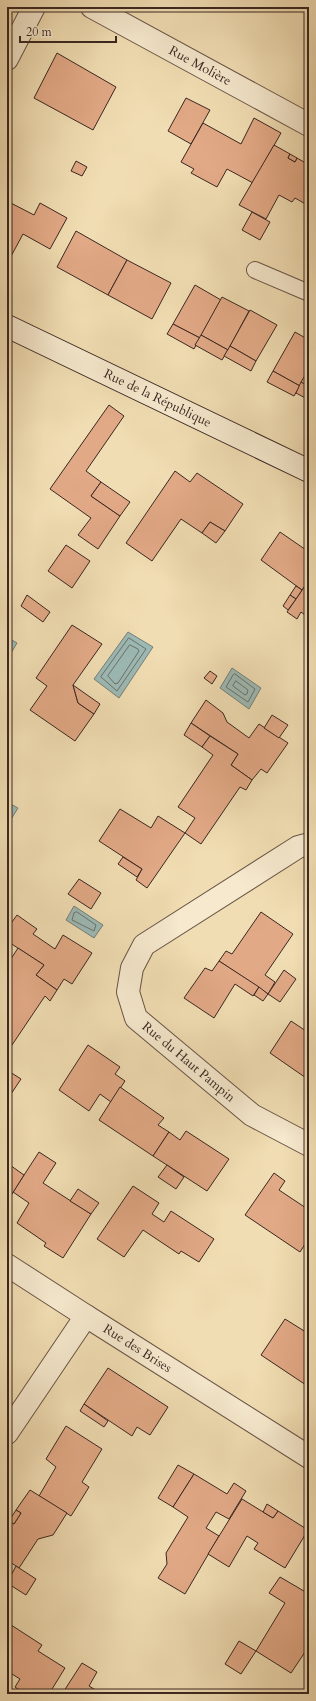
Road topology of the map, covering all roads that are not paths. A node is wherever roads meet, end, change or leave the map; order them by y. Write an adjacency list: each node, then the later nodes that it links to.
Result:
1 (34, 7): 3 (street)
2 (92, 7): 4 (street, Rue Molière)
3 (7, 59)
4 (309, 125)
5 (255, 270): 6 (lane)
6 (309, 292)
7 (7, 326): 8 (street, Rue de la République)
8 (309, 471)
9 (309, 844): 10 (street, Rue du Haut Pampin)
10 (309, 1145)
11 (7, 1265): 12 (street, Rue des Brises)
12 (86, 1316): 13 (street); 14 (street, Rue des Brises)
13 (7, 1433)
14 (309, 1457)

